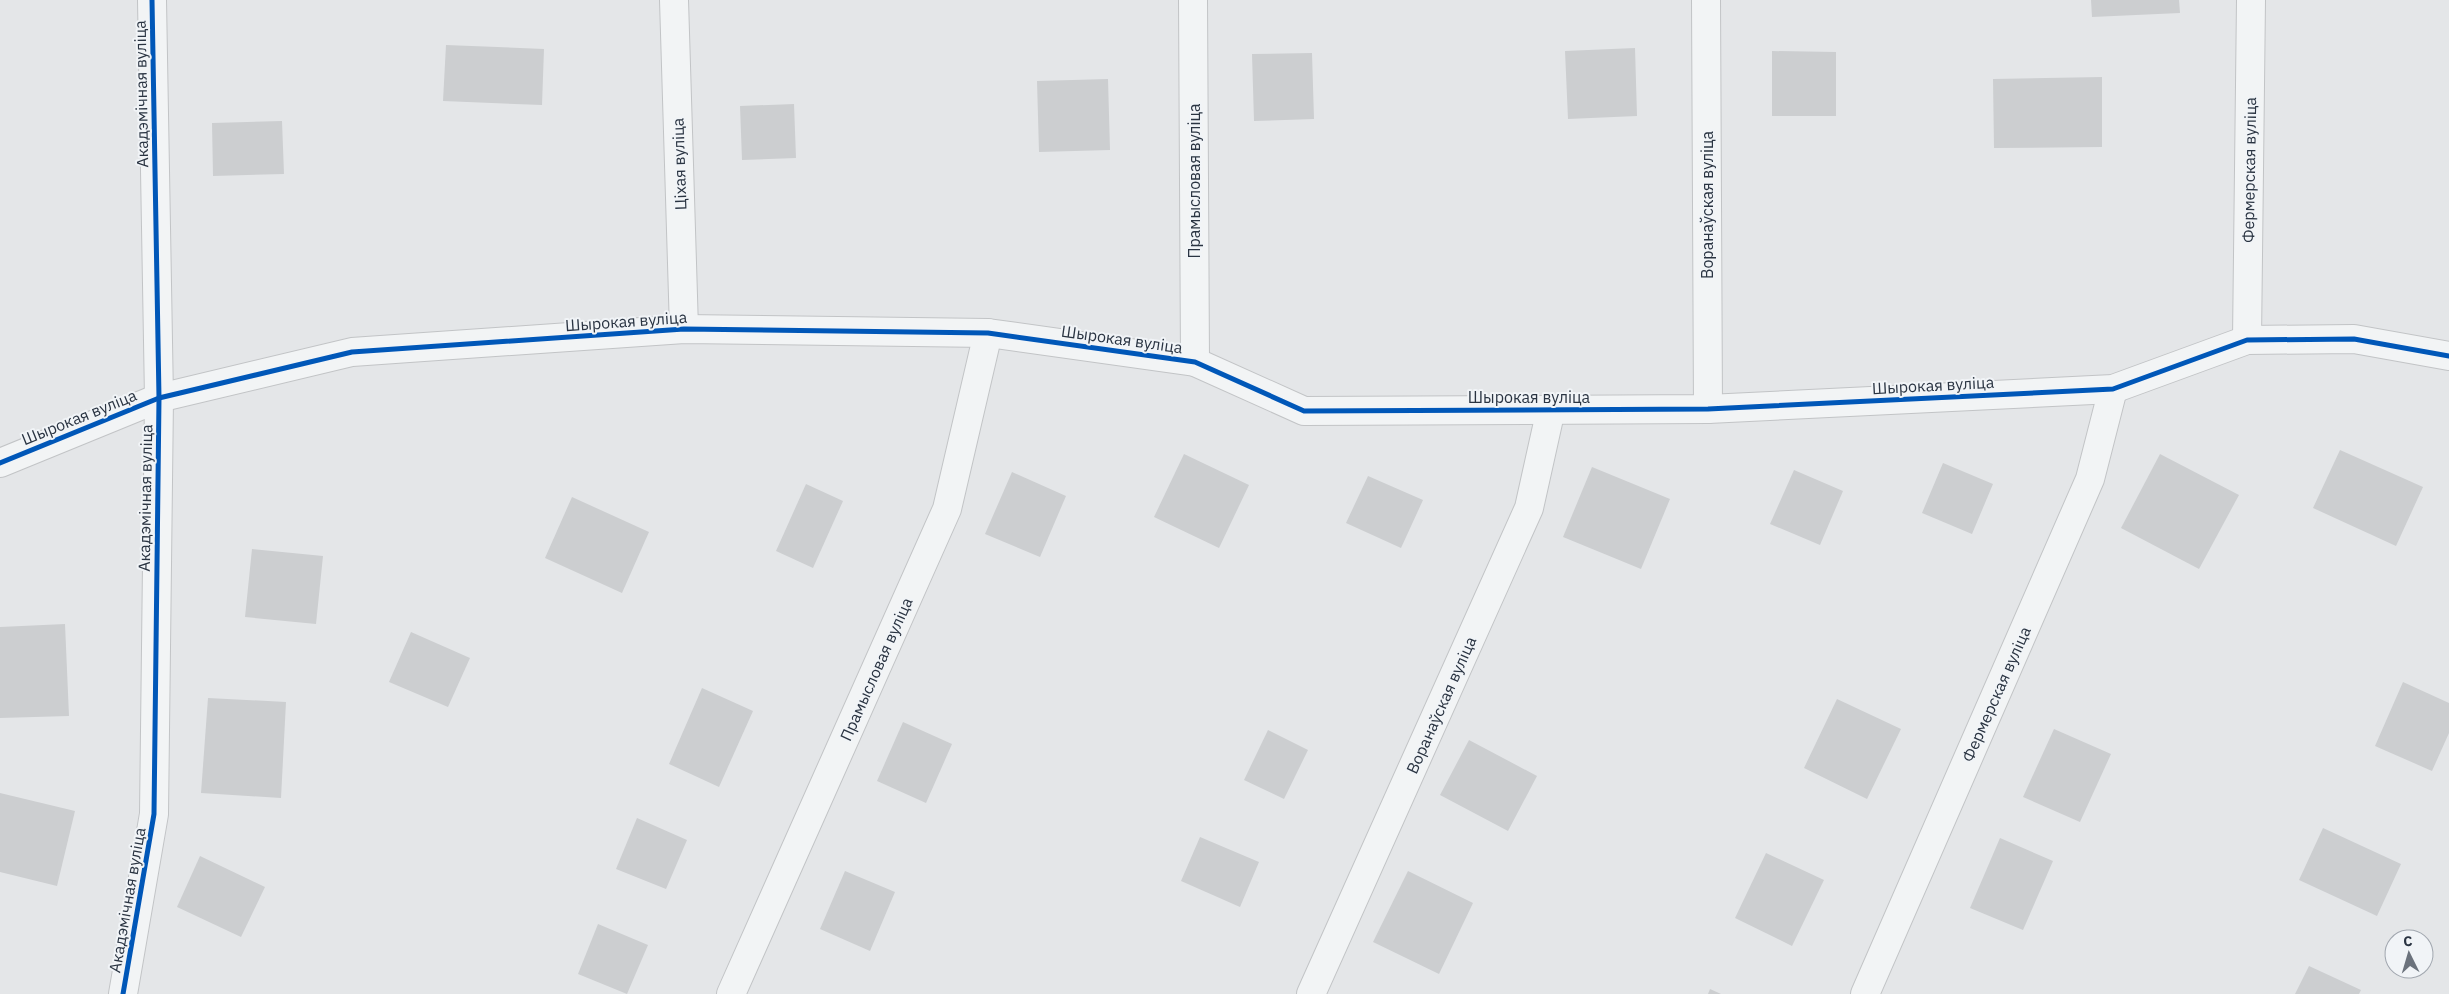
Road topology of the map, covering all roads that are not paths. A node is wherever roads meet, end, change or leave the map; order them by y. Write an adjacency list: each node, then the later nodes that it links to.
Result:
1 (152, 0): 12 (street, Акадэмічная вуліца)
2 (674, 0): 6 (street, Ціхая вуліца)
3 (1193, 0): 10 (street, Прамысловая вуліца)
4 (1706, 0): 14 (street, Воранаўская вуліца)
5 (2252, 0): 8 (street, Фермерская вуліца)
6 (684, 329): 7 (street, Шырокая вуліца); 12 (street, Шырокая вуліца)
7 (988, 333): 10 (street, Шырокая вуліца); 17 (street, Прамысловая вуліца)
8 (2247, 340): 9 (street, Шырокая вуліца); 11 (street, Шырокая вуліца)
9 (2449, 356)
10 (1196, 362): 13 (street, Шырокая вуліца)
11 (2113, 389): 14 (street, Шырокая вуліца); 19 (street, Фермерская вуліца)
12 (159, 398): 15 (street, Шырокая вуліца); 16 (street, Акадэмічная вуліца)
13 (1551, 409): 14 (street, Шырокая вуліца); 18 (street, Воранаўская вуліца)
14 (1708, 409)
15 (0, 463)
16 (123, 994)
17 (730, 994)
18 (1311, 994)
19 (1865, 994)

